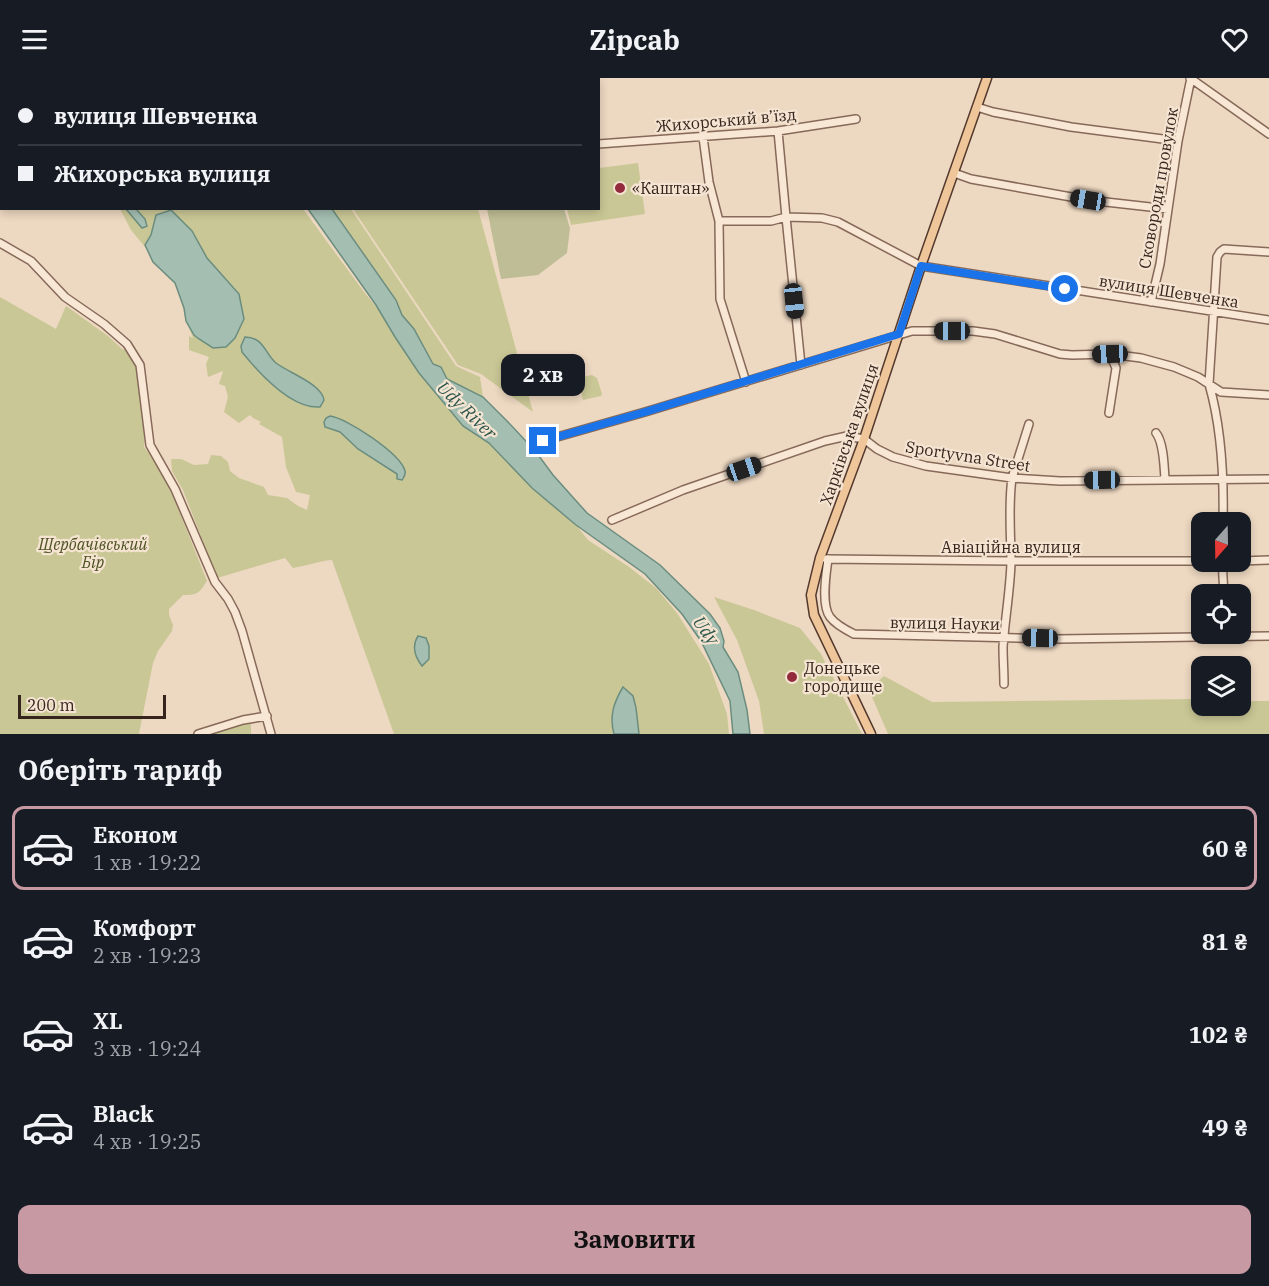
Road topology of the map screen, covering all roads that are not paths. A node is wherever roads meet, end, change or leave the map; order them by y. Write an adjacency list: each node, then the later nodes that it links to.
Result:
1 (987, 78): 3 (main road, Харківська вулиця)
2 (1190, 78): 6 (street); 8 (street, Сковороди провулок)
3 (977, 107): 8 (street); 10 (main road, Харківська вулиця)
4 (856, 119): 5 (street, Жихорський в’їзд)
5 (778, 131): 7 (street, Жихорський в’їзд); 12 (street)
6 (1269, 134)
7 (703, 137): 9 (street, Жихорський в’їзд); 13 (street)
8 (1178, 141): 11 (street, Сковороди провулок)
9 (600, 144)
10 (954, 173): 11 (street); 16 (main road, Харківська вулиця)
11 (1168, 209): 17 (street, Сковороди провулок)
12 (786, 217): 13 (street, вулиця Шевченка); 16 (street, вулиця Шевченка); 22 (street)
13 (719, 221): 23 (street)
14 (0, 243): 47 (street)
15 (1269, 252): 18 (street)
16 (921, 266): 17 (street, вулиця Шевченка); 20 (main road, Харківська вулиця)
17 (1151, 302): 18 (street, вулиця Шевченка)
18 (1214, 312): 19 (street, вулиця Шевченка); 24 (street)
19 (1269, 320)
20 (899, 334): 21 (street); 22 (street); 29 (main road, Харківська вулиця)
21 (1110, 354): 24 (street); 26 (street)
22 (801, 364): 23 (street)
23 (746, 382): 30 (street)
24 (1209, 384): 25 (street); 32 (street)
25 (1269, 395)
26 (1109, 413)
27 (1029, 424): 31 (street)
28 (1156, 433): 33 (street)
29 (864, 439): 31 (street, Sportyvna Street); 36 (street); 37 (main road, Харківська вулиця)
30 (543, 441)
31 (1012, 478): 33 (street, Sportyvna Street); 39 (street)
32 (1224, 478): 33 (street, Sportyvna Street); 34 (street, Sportyvna Street); 35 (street)
33 (1165, 479)
34 (1269, 479)
35 (1223, 512)
36 (612, 520)
37 (824, 559): 39 (street, Авіаційна вулиця); 45 (street, вулиця Науки); 50 (main road, Харківська вулиця)
38 (1269, 560): 41 (street)
39 (1011, 561): 40 (street, Авіаційна вулиця); 45 (street)
40 (1191, 561)
41 (1251, 561)
42 (1191, 635): 45 (street, вулиця Науки)
43 (1251, 636): 44 (street, вулиця Науки)
44 (1269, 636)
45 (1004, 638): 46 (street)
46 (1004, 684)
47 (267, 716): 48 (street); 49 (street)
48 (198, 734)
49 (270, 734)
50 (871, 734)

